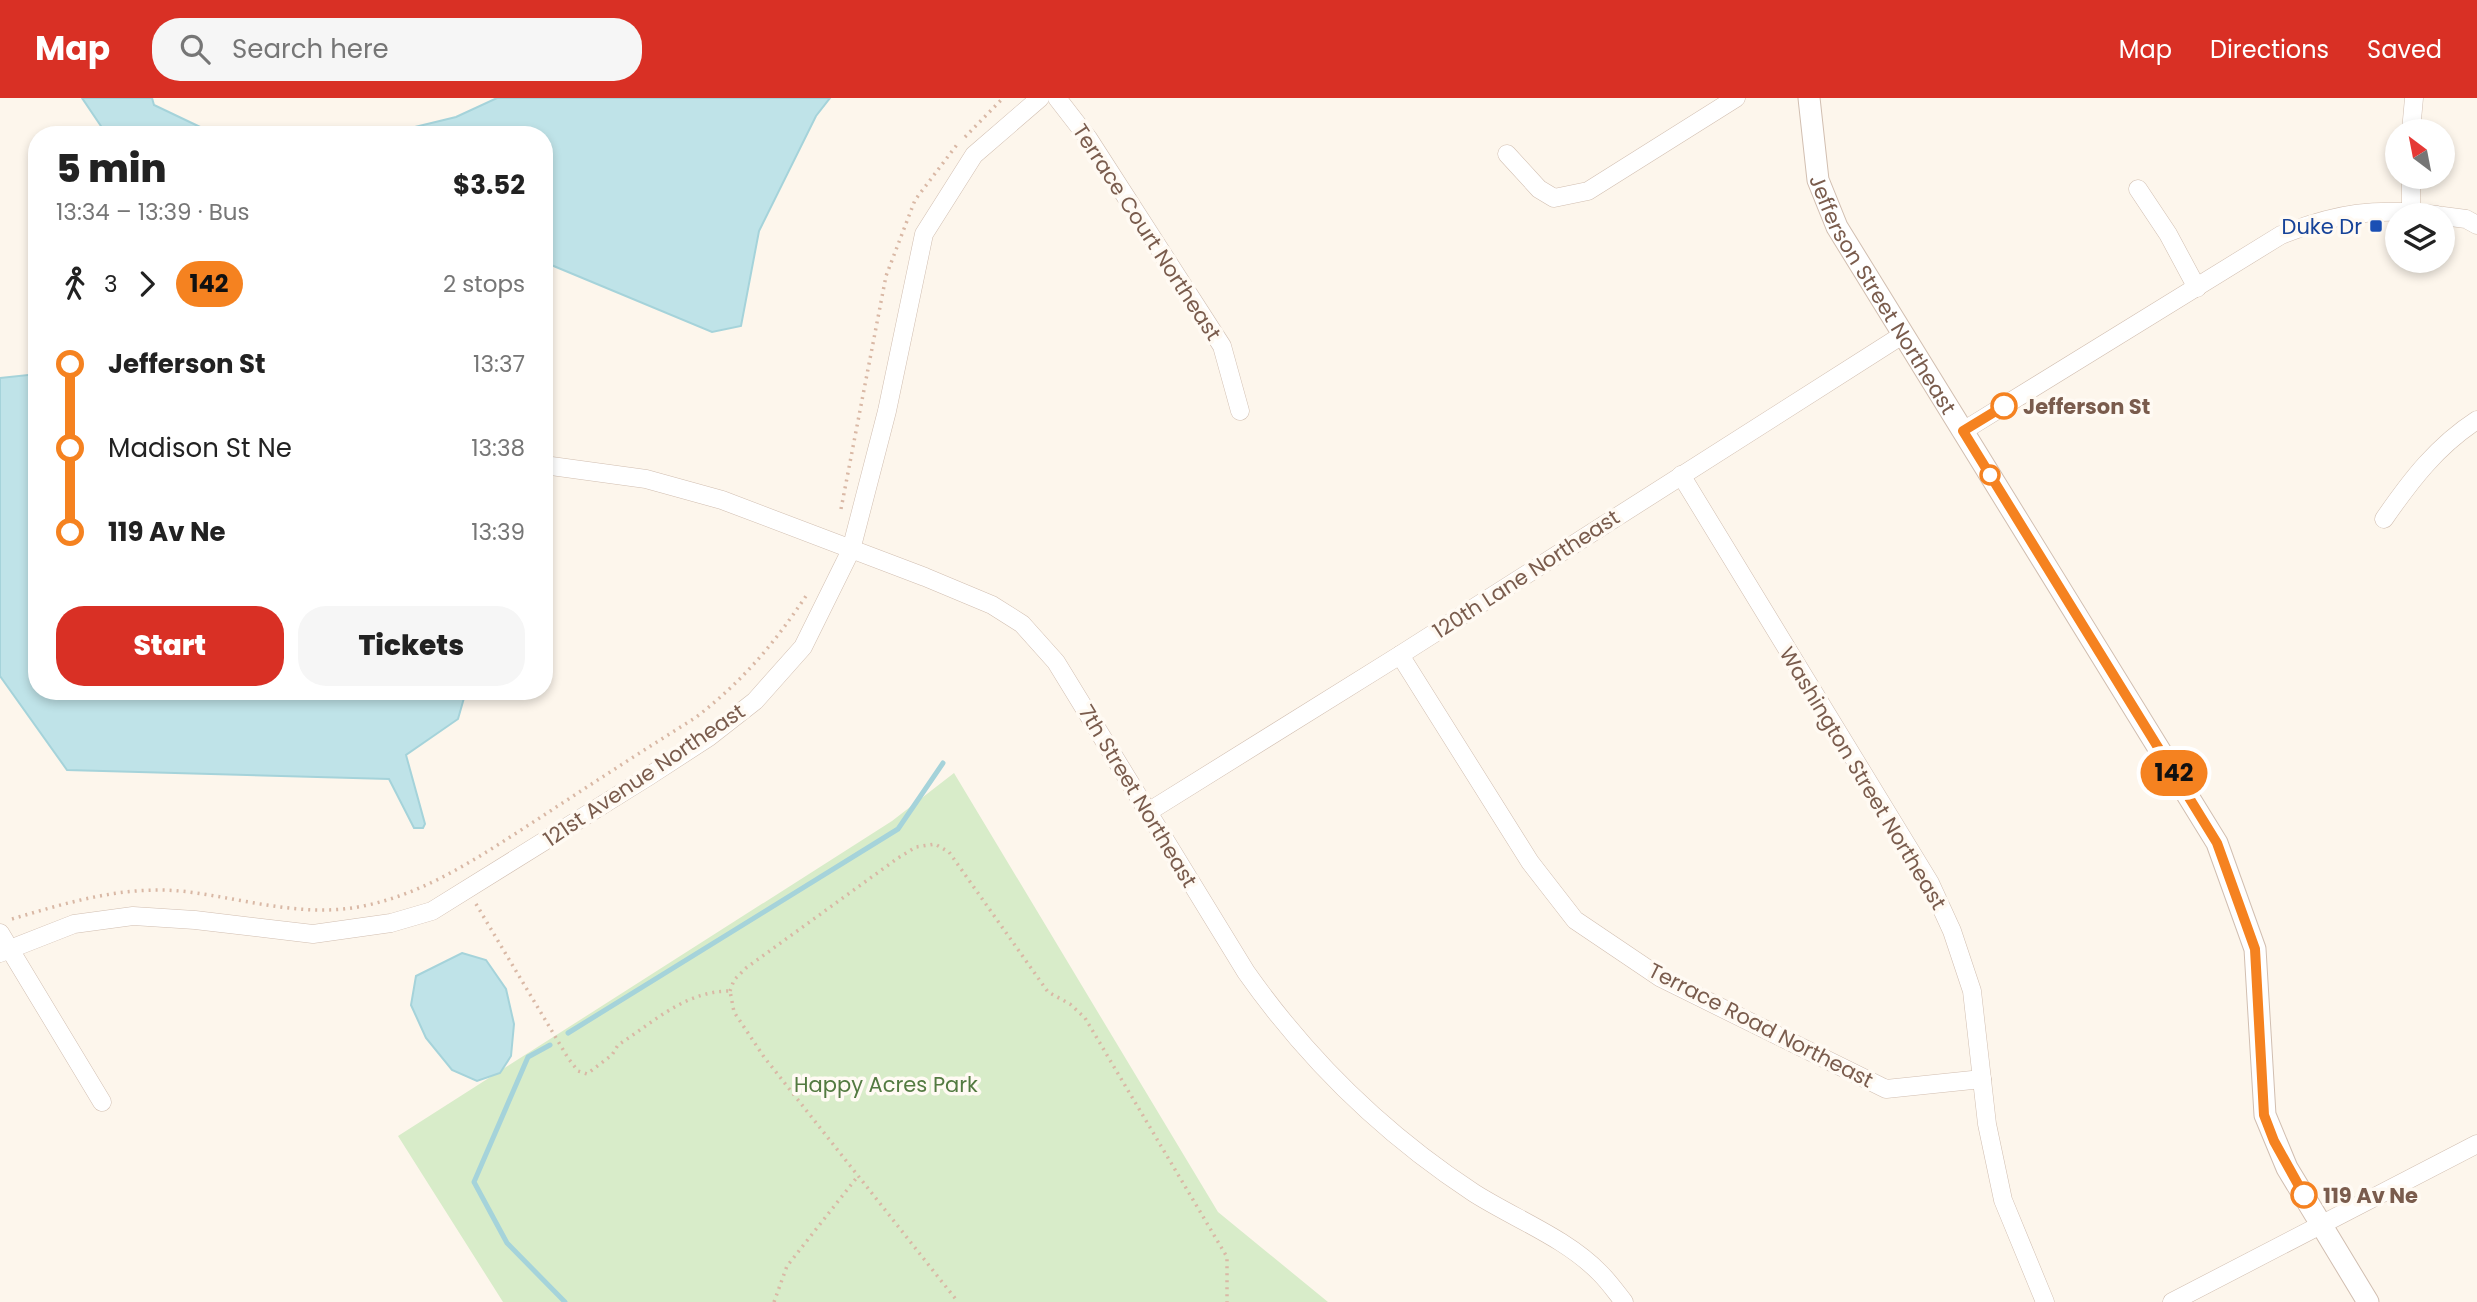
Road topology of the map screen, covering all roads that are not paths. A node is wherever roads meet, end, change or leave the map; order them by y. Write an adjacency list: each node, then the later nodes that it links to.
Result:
1 (1040, 98): 20 (street, 121st Avenue Northeast)
2 (1057, 98): 14 (street, Terrace Court Northeast)
3 (1736, 98): 7 (street)
4 (1809, 98): 13 (street, Jefferson Street Northeast)
5 (2414, 98): 6 (street)
6 (2412, 119)
7 (1507, 154)
8 (2138, 189): 12 (street)
9 (2385, 211): 12 (street)
10 (2455, 218): 11 (street)
11 (2477, 225)
12 (2196, 288): 16 (street)
13 (1904, 334): 16 (street, Jefferson Street Northeast); 18 (street, 120th Lane Northeast)
14 (1240, 411)
15 (2477, 420): 19 (street)
16 (1963, 431): 27 (street, Jefferson Street Northeast)
17 (553, 468): 20 (street, 7th Street Northeast)
18 (1681, 475): 21 (street, 120th Lane Northeast); 24 (street, Washington Street Northeast)
19 (2384, 519)
20 (851, 551): 22 (street, 7th Street Northeast); 23 (street, 121st Avenue Northeast)
21 (1400, 655): 22 (street, 120th Lane Northeast); 24 (street, Terrace Road Northeast)
22 (1148, 812): 28 (street, 7th Street Northeast)
23 (4, 938): 25 (street)
24 (1982, 1079): 29 (street, Washington Street Northeast)
25 (102, 1102)
26 (2477, 1144): 27 (street)
27 (2321, 1225): 30 (street); 31 (street, Jefferson Street Northeast)
28 (1624, 1302)
29 (2045, 1302)
30 (2172, 1302)
31 (2368, 1302)

